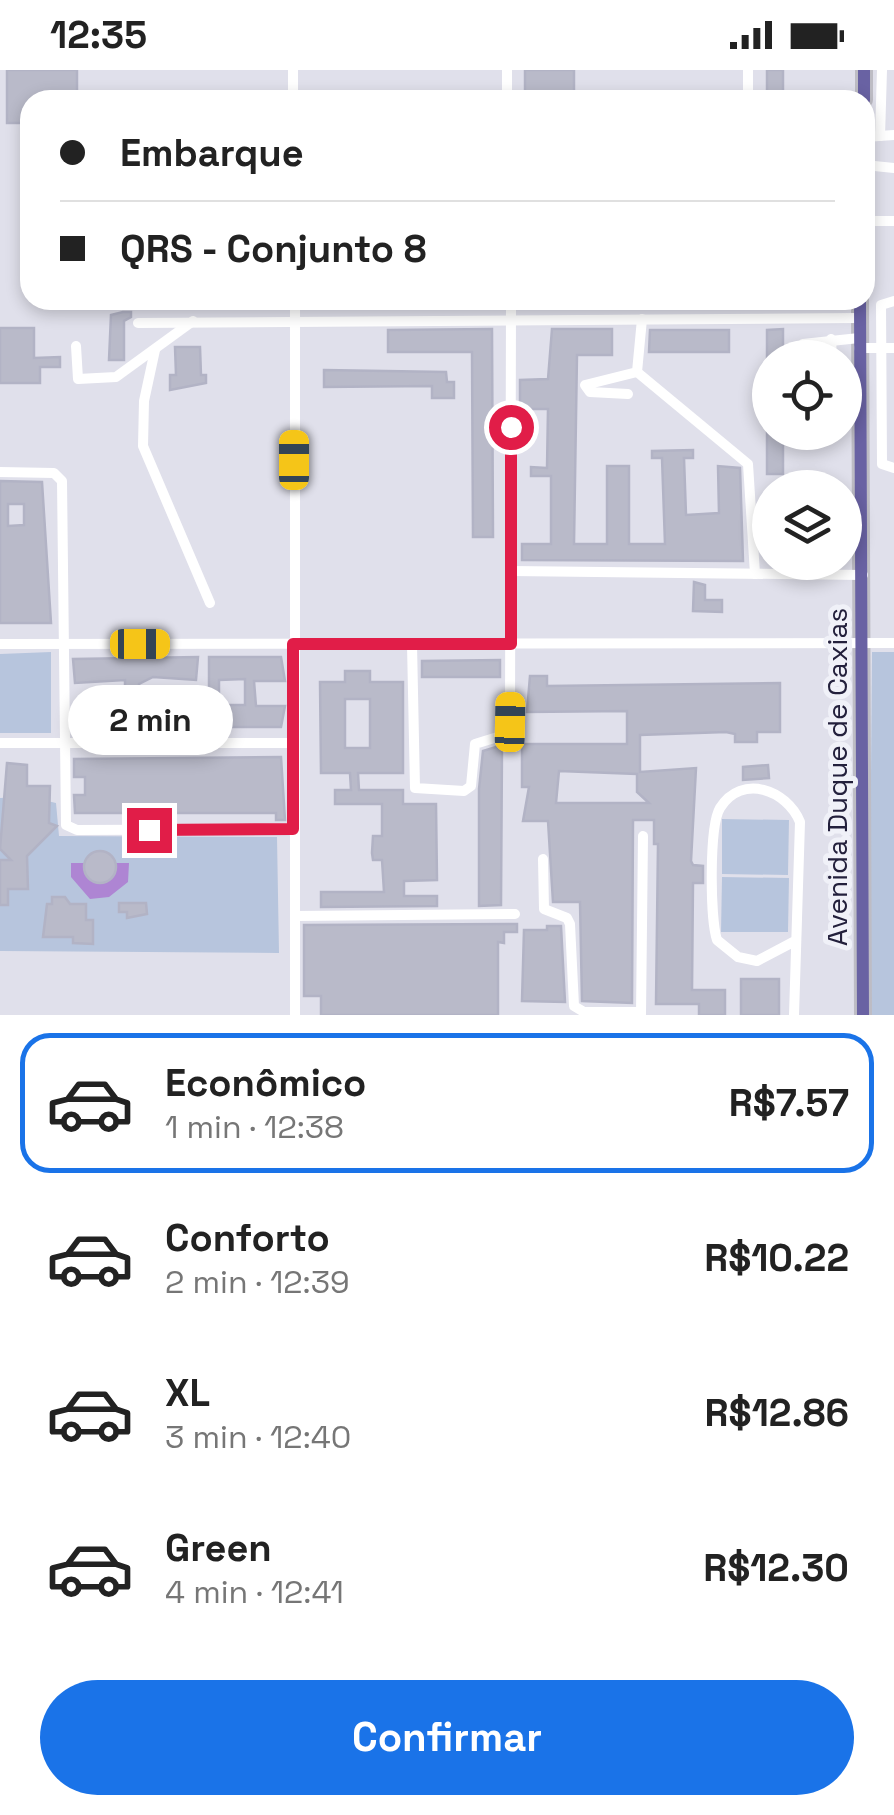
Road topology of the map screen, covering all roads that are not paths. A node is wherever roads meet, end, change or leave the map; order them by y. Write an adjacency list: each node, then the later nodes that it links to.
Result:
1 (882, 70): 3 (street)
2 (875, 136): 3 (street)
3 (880, 136): 4 (street)
4 (894, 136)
5 (894, 301): 18 (street)
6 (295, 310): 10 (street)
7 (511, 310): 13 (street)
8 (859, 310): 9 (main road, Avenida Duque de Caxias)
9 (859, 318): 11 (street); 15 (main road, Avenida Duque de Caxias)
10 (295, 319): 12 (street); 13 (street); 34 (street)
11 (642, 319): 13 (street); 20 (street)
12 (194, 320): 14 (street); 19 (street)
13 (511, 320): 26 (street)
14 (138, 323)
15 (859, 340)
16 (862, 344): 18 (street)
17 (76, 346): 19 (street)
18 (888, 348): 23 (street)
19 (155, 350): 29 (street)
20 (636, 372): 21 (street); 25 (street)
21 (628, 394)
22 (861, 450): 28 (main road, Avenida Duque de Caxias)
23 (894, 468)
24 (0, 472): 33 (street)
25 (752, 537)
26 (511, 571): 27 (street); 36 (street)
27 (752, 574)
28 (863, 575): 30 (main road, Avenida Duque de Caxias)
29 (210, 603)
30 (864, 643): 31 (street); 36 (street); 49 (main road, Avenida Duque de Caxias)
31 (894, 643)
32 (0, 644): 33 (street)
33 (63, 644): 34 (street); 39 (street)
34 (293, 644): 35 (street); 38 (street)
35 (412, 644): 36 (street); 36 (street)
36 (511, 644)
37 (0, 743): 39 (street)
38 (294, 743): 39 (street); 40 (street)
39 (63, 744): 40 (street)
40 (293, 829): 44 (street)
41 (643, 836): 46 (street)
42 (543, 860): 46 (street)
43 (515, 914): 44 (street)
44 (295, 916): 47 (street)
45 (795, 941): 45 (street); 48 (street)
46 (641, 1013)
47 (295, 1015)
48 (794, 1015)
49 (862, 1015)

